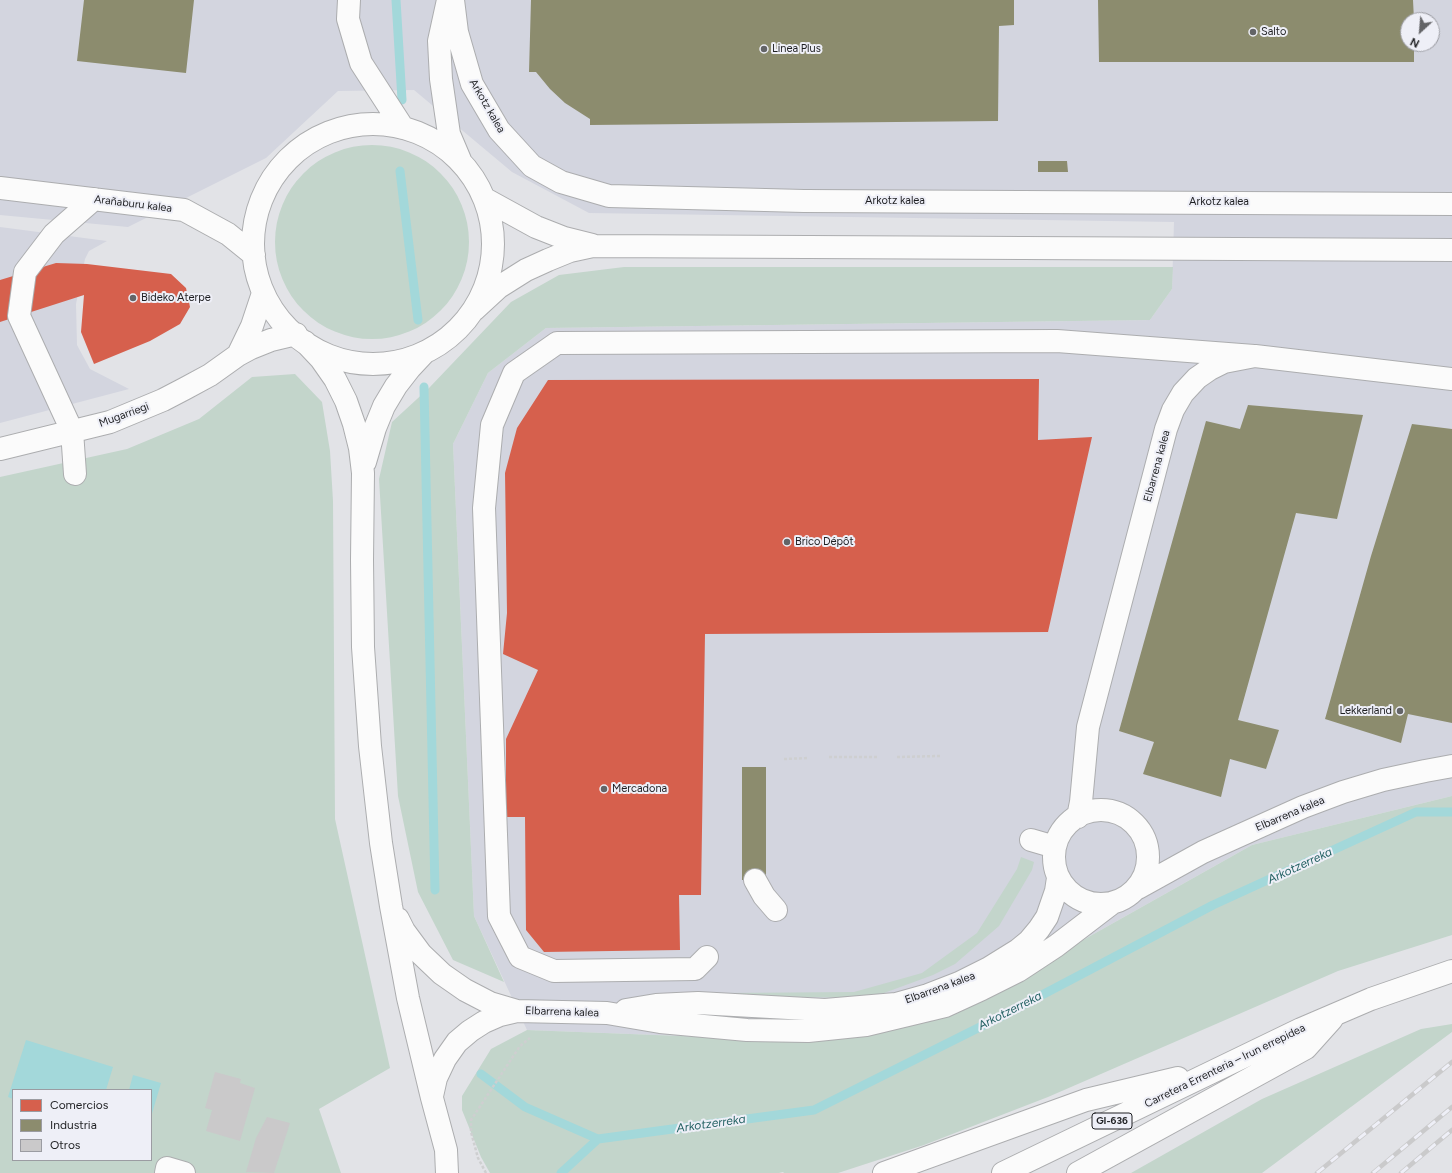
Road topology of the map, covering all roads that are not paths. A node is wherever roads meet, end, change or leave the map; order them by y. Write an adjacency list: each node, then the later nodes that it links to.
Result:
1 (348, 0): 4 (street)
2 (448, 0): 5 (street)
3 (453, 0): 9 (street, Arkotz kalea)
4 (403, 128): 5 (street); 12 (street)
5 (462, 163): 8 (street)
6 (0, 188): 7 (street, Arañaburu kalea)
7 (94, 199): 12 (street, Arañaburu kalea); 20 (street)
8 (485, 199): 10 (street); 14 (street)
9 (1452, 204)
10 (593, 246): 11 (street); 14 (street)
11 (1452, 250)
12 (254, 255): 13 (street)
13 (263, 293): 15 (street); 17 (street, Mugarriegi)
14 (474, 310): 16 (street)
15 (300, 338): 16 (street); 17 (street, Mugarriegi); 22 (street)
16 (425, 352): 22 (street)
17 (238, 354): 20 (street, Mugarriegi)
18 (1254, 356): 19 (street, Elbarrena kalea); 25 (street, Elbarrena kalea); 35 (street)
19 (1452, 378)
20 (72, 431): 21 (street, Mugarriegi); 23 (street)
21 (0, 449)
22 (363, 473): 32 (street)
23 (75, 474)
24 (1452, 766): 30 (street, Elbarrena kalea)
25 (1078, 817): 27 (street, Elbarrena kalea); 30 (street, Elbarrena kalea)
26 (1031, 840): 27 (street)
27 (1055, 847): 28 (street, Elbarrena kalea)
28 (1058, 878): 31 (street, Elbarrena kalea); 35 (street, Elbarrena kalea)
29 (754, 880): 33 (street)
30 (1138, 888): 31 (street, Elbarrena kalea)
31 (1111, 904): 39 (street, Elbarrena kalea)
32 (391, 906): 36 (street, Elbarrena kalea); 41 (street)
33 (776, 910)
34 (1452, 971): 38 (street, Carretera Errenteria – Irun errepidea / GI-636)
35 (698, 1003): 37 (street, Elbarrena kalea); 39 (street, Elbarrena kalea)
36 (517, 1011): 37 (street, Elbarrena kalea); 41 (street, Elbarrena kalea)
37 (607, 1013): 39 (street, Elbarrena kalea)
38 (1336, 1014): 40 (street, Carretera Errenteria – Irun errepidea / GI-636); 49 (street)
39 (808, 1031)
40 (1220, 1068): 47 (street); 48 (street, Carretera Errenteria – Irun errepidea / GI-636)
41 (432, 1098): 42 (street)
42 (446, 1150): 45 (street); 46 (street)
43 (166, 1173): 44 (street)
44 (184, 1173)
45 (447, 1173)
46 (459, 1173)
47 (884, 1173)
48 (1003, 1173)
49 (1078, 1173)

